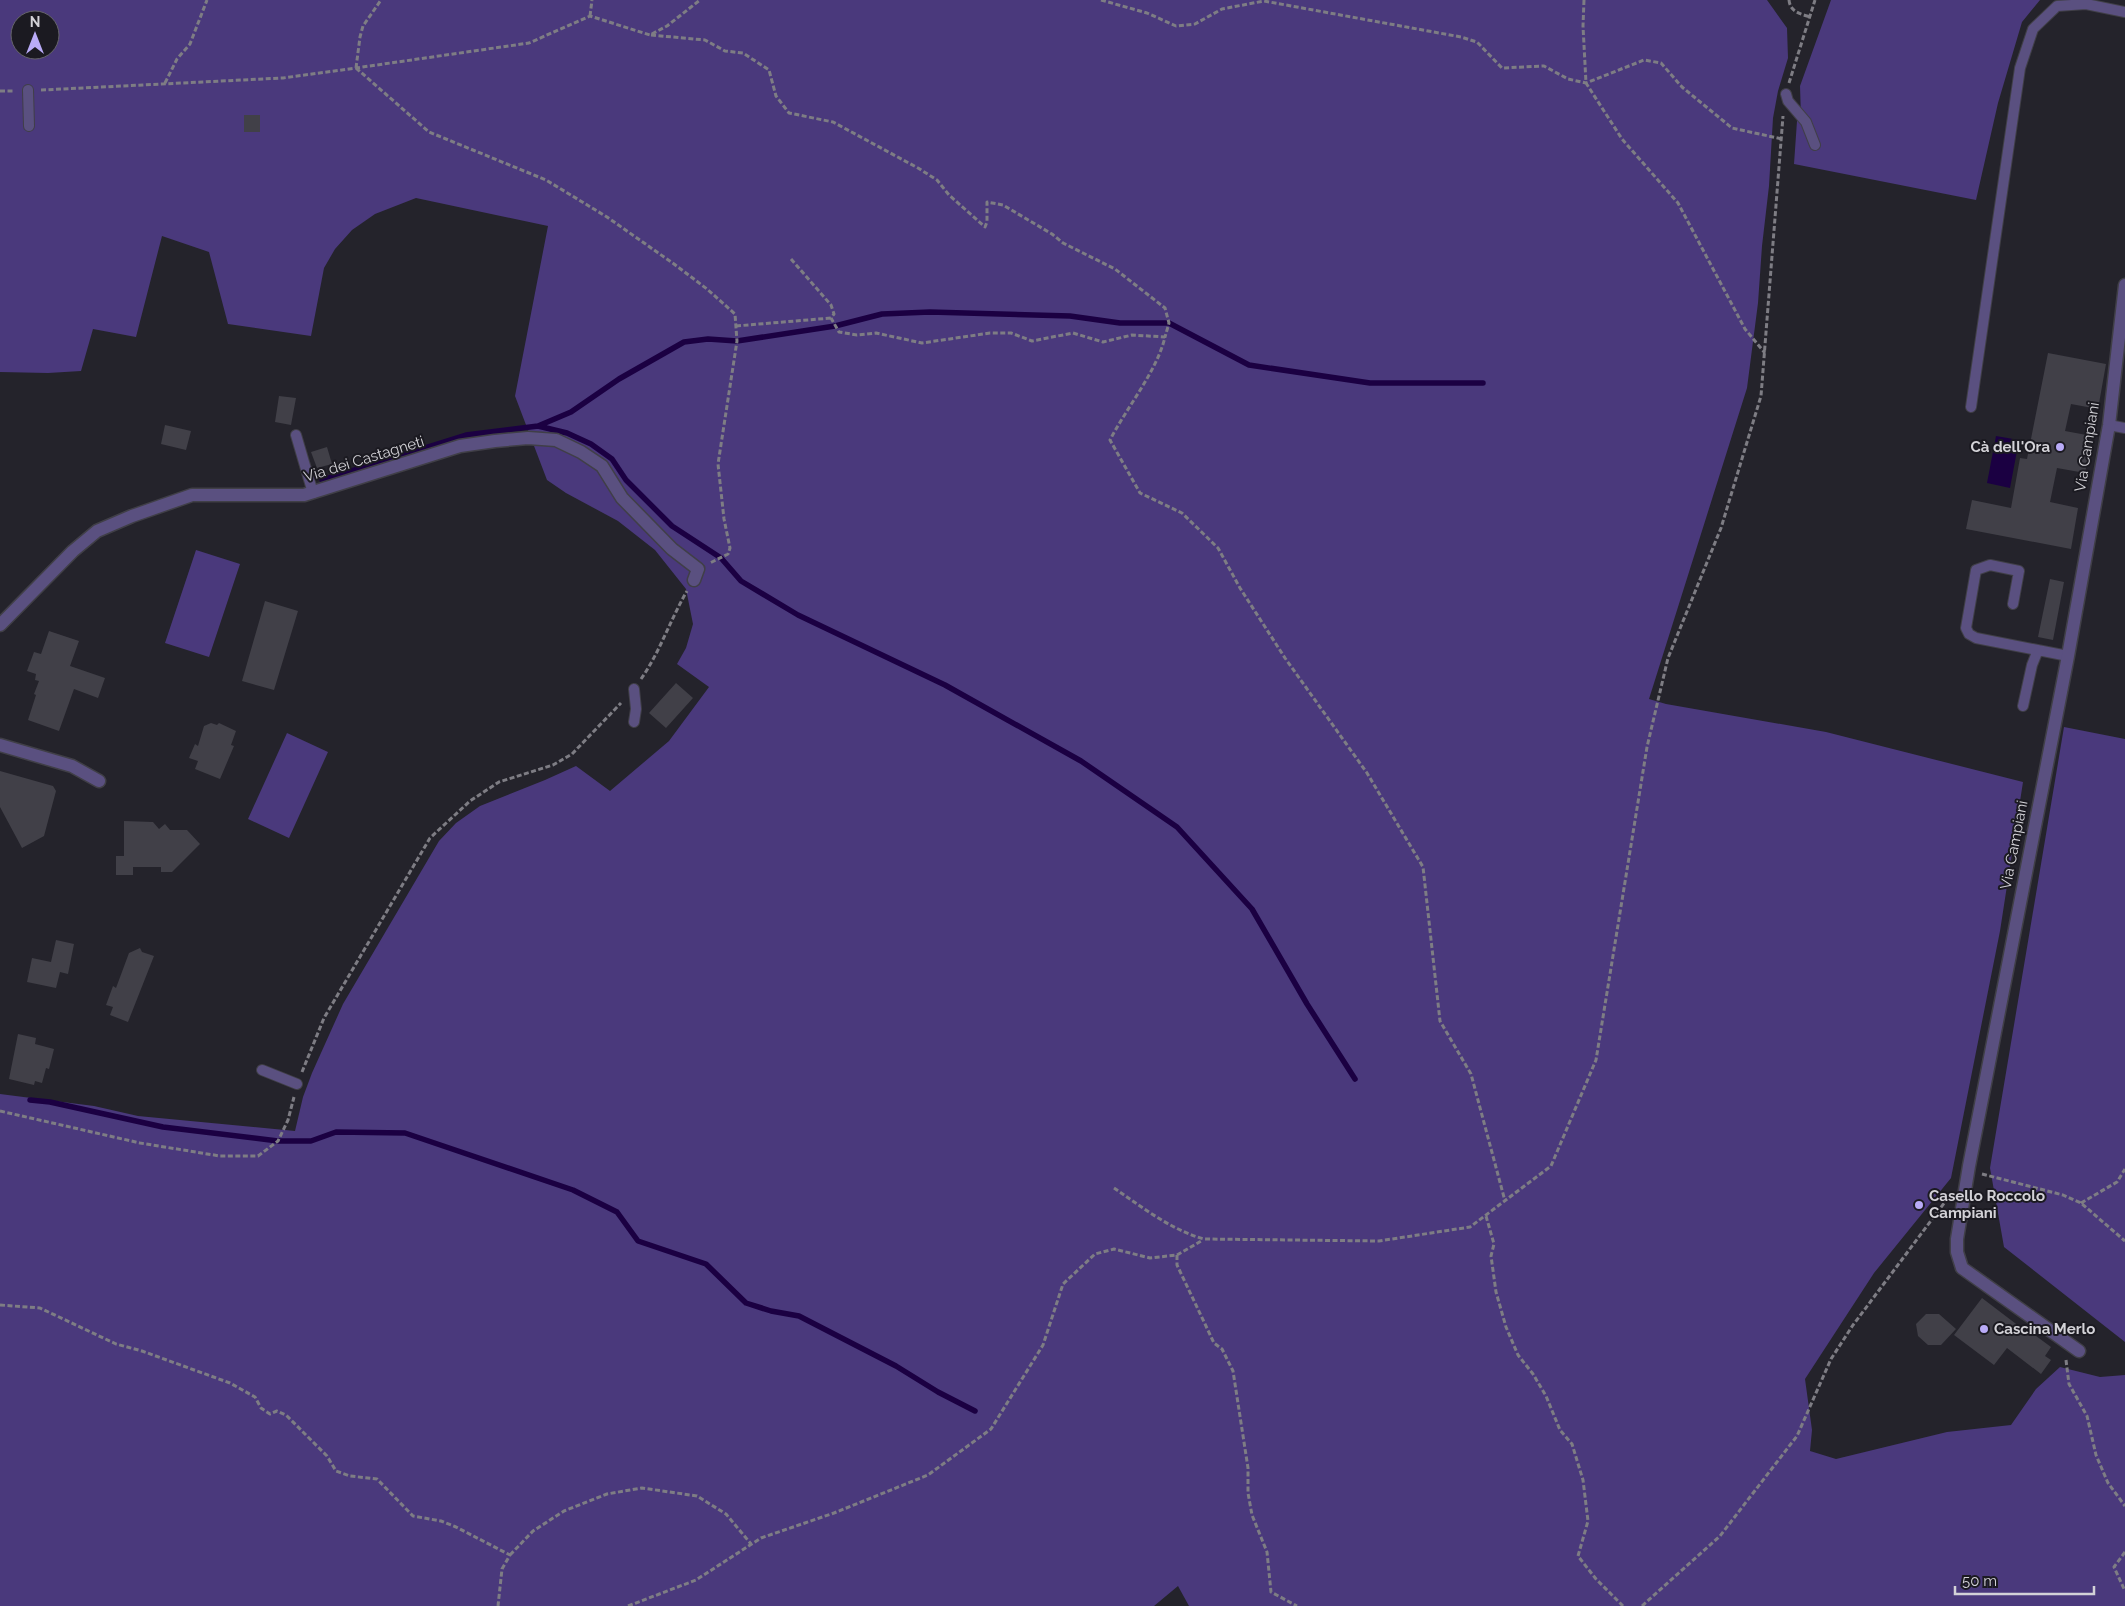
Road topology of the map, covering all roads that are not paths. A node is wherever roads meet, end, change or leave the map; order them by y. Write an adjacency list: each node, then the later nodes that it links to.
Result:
1 (2125, 12): 7 (lane)
2 (28, 90): 4 (lane)
3 (1786, 94): 5 (lane)
4 (29, 126)
5 (1815, 145)
6 (2125, 285): 8 (street, Via Campiani)
7 (1971, 407)
8 (2108, 425): 9 (lane); 16 (street, Via Campiani)
9 (2125, 428)
10 (296, 435): 11 (lane)
11 (313, 493): 12 (street, Via dei Castagneti); 14 (street, Via dei Castagneti)
12 (696, 574)
13 (2013, 604): 15 (lane)
14 (0, 625)
15 (2038, 650): 16 (lane); 18 (lane)
16 (2068, 656): 24 (street, Via Campiani)
17 (634, 689): 19 (lane)
18 (2023, 706)
19 (634, 722)
20 (0, 745): 21 (street)
21 (99, 781)
22 (262, 1070): 23 (lane)
23 (298, 1084)
24 (2079, 1351)

